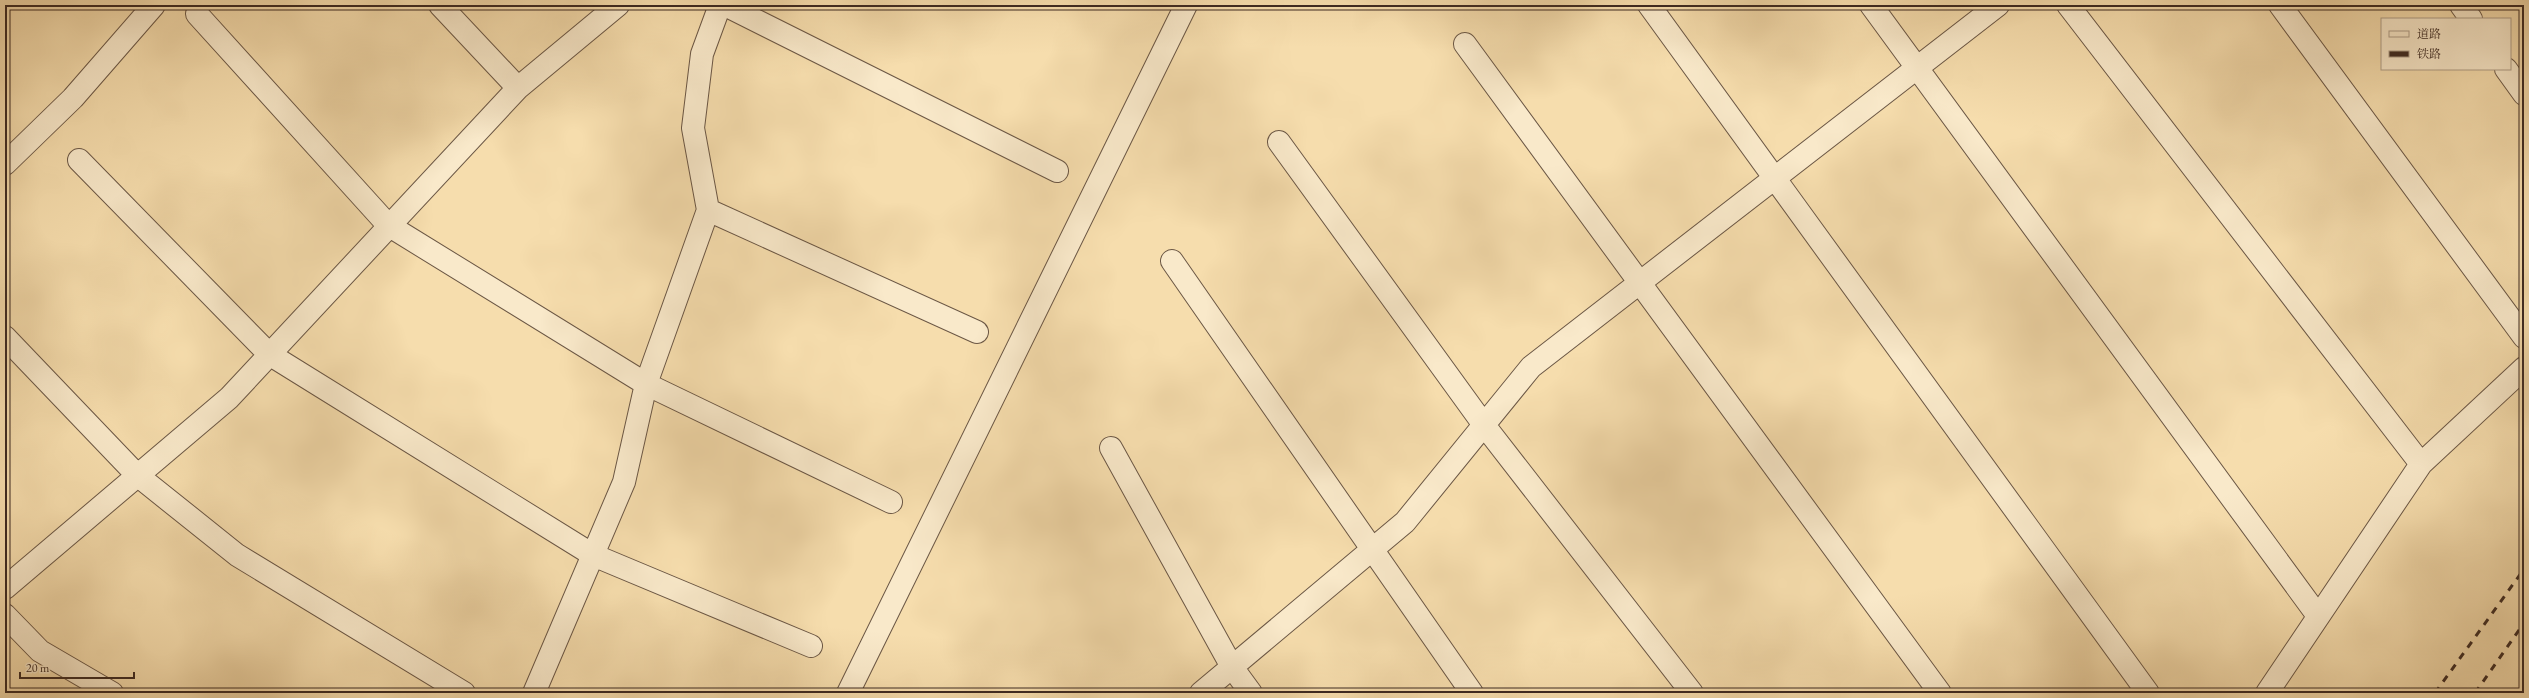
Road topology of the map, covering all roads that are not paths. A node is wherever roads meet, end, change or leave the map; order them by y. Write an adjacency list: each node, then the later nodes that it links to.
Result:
1 (154, 5): 22 (street)
2 (440, 5): 18 (street)
3 (618, 5): 18 (street)
4 (720, 5): 25 (street)
5 (725, 5): 23 (street)
6 (1186, 5): 50 (street)
7 (1649, 5): 24 (street)
8 (1871, 5): 16 (street)
9 (1998, 5): 16 (street)
10 (2068, 5): 37 (street)
11 (2280, 5): 30 (street)
12 (2461, 5): 14 (street)
13 (197, 14): 26 (street)
14 (2470, 18)
15 (1465, 44): 28 (street)
16 (1917, 68): 24 (street); 44 (street)
17 (2507, 70): 19 (street)
18 (518, 88): 26 (street)
19 (2524, 94)
20 (1279, 142): 35 (street)
21 (79, 160): 32 (street)
22 (5, 164)
23 (1057, 171)
24 (1775, 177): 28 (street); 56 (street)
25 (708, 210): 29 (street); 34 (street)
26 (388, 225): 32 (street); 34 (street)
27 (1172, 261): 40 (street)
28 (1638, 284): 35 (street); 55 (street)
29 (977, 332)
30 (2524, 337)
31 (5, 338): 38 (street)
32 (269, 354): 38 (street); 41 (street)
33 (2524, 368): 37 (street)
34 (646, 384): 39 (street); 41 (street)
35 (1484, 425): 40 (street); 54 (street)
36 (1111, 448): 46 (street)
37 (2421, 464): 44 (street)
38 (137, 475): 42 (street); 48 (street)
39 (891, 502)
40 (1372, 549): 46 (street); 53 (street)
41 (593, 555): 45 (street); 49 (street)
42 (5, 588)
43 (5, 615): 47 (street)
44 (2318, 616): 57 (street)
45 (811, 646)
46 (1232, 667): 51 (street); 52 (street)
47 (112, 693)
48 (464, 693)
49 (534, 693)
50 (848, 693)
51 (1201, 693)
52 (1251, 693)
53 (1472, 693)
54 (1692, 693)
55 (1940, 693)
56 (2148, 693)
57 (2267, 693)

